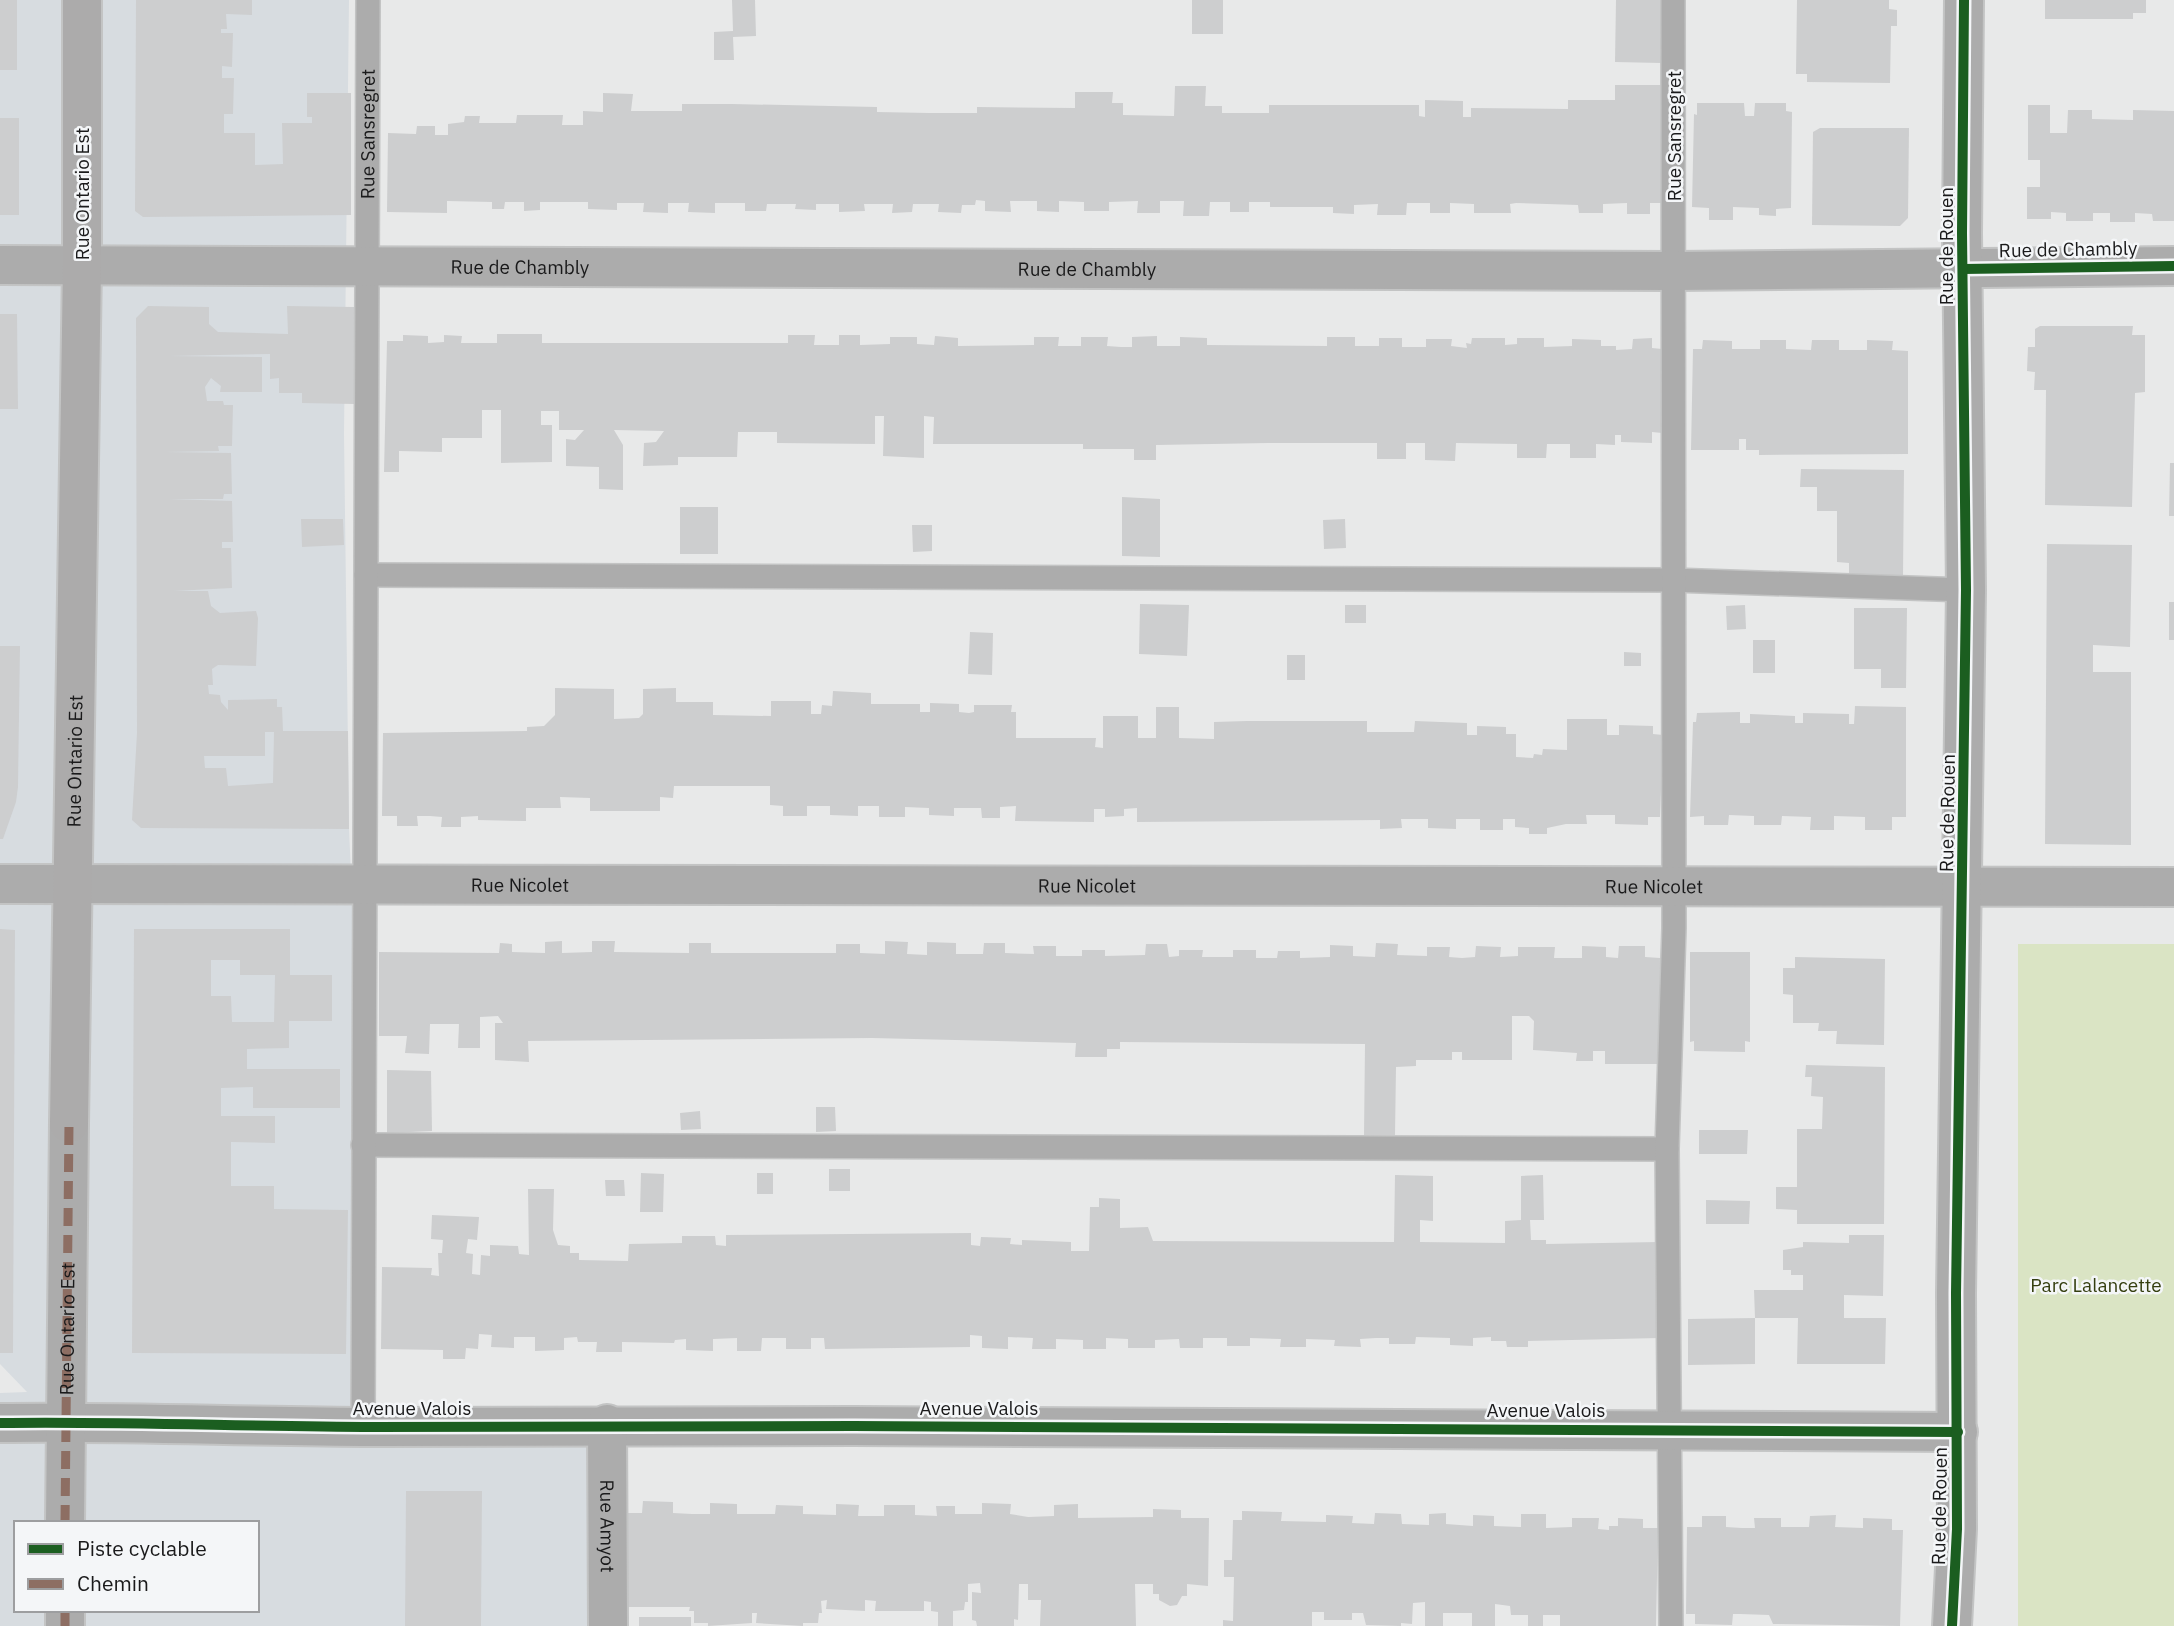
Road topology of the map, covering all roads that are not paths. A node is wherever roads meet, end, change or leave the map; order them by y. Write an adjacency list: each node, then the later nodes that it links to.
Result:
1 (82, 0): 6 (main road, Rue Ontario Est)
2 (368, 0): 8 (lane, Rue Sansregret)
3 (1673, 0): 10 (lane, Rue Sansregret)
4 (1964, 0): 9 (street, Rue de Rouen)
5 (0, 265): 6 (street, Rue de Chambly)
6 (82, 265): 8 (street, Rue de Chambly); 16 (main road, Rue Ontario Est)
7 (2174, 266): 9 (street, Rue de Chambly)
8 (369, 268): 10 (street, Rue de Chambly); 11 (lane, Rue Sansregret)
9 (1963, 269): 10 (street, Rue de Chambly); 13 (street, Rue de Rouen)
10 (1675, 271): 12 (lane, Rue Sansregret)
11 (366, 575): 12 (lane); 15 (lane, Rue Sansregret)
12 (1672, 580): 13 (lane); 19 (lane, Rue Sansregret)
13 (1966, 590): 17 (street, Rue de Rouen)
14 (0, 884): 16 (street, Rue Nicolet)
15 (365, 884): 16 (street, Rue Nicolet); 19 (street, Rue Nicolet); 21 (lane, Rue Sansregret)
16 (72, 886): 20 (main road, Rue Ontario Est)
17 (1963, 887): 18 (street, Rue Nicolet); 19 (street, Rue Nicolet); 28 (street, Rue de Rouen)
18 (2174, 887)
19 (1674, 888): 22 (lane, Rue Sansregret)
20 (69, 1123): 24 (street, Rue Ontario Est)
21 (363, 1145): 22 (lane); 26 (lane, Rue Sansregret)
22 (1667, 1149): 27 (lane, Rue Sansregret)
23 (0, 1423): 24 (street, Avenue Valois)
24 (64, 1423): 26 (street, Avenue Valois); 29 (street, Rue Ontario Est)
25 (607, 1424): 26 (street, Avenue Valois); 27 (street, Avenue Valois); 30 (street, Rue Amyot)
26 (363, 1427)
27 (1668, 1427): 28 (street, Avenue Valois); 31 (lane, Rue Sansregret)
28 (1958, 1432): 32 (street, Rue de Rouen)
29 (65, 1521)
30 (608, 1626)
31 (1671, 1626)
32 (1952, 1626)

